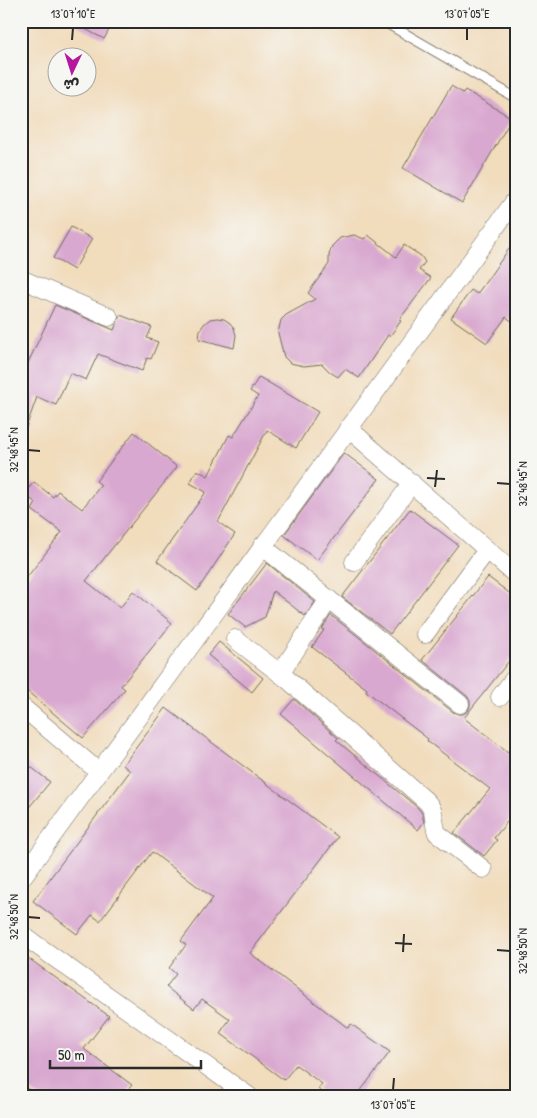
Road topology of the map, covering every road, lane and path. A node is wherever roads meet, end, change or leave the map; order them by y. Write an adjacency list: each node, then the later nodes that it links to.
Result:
1 (384, 21): 2 (lane)
2 (516, 98)
3 (516, 199): 6 (street)
4 (21, 279): 5 (street)
5 (109, 317)
6 (348, 428): 7 (street); 8 (street)
7 (412, 483): 9 (street); 10 (street)
8 (262, 546): 12 (street); 20 (street)
9 (487, 550): 11 (street); 13 (street)
10 (354, 562)
11 (516, 575)
12 (329, 599): 15 (street); 18 (street)
13 (425, 634)
14 (235, 639): 15 (street)
15 (280, 674): 21 (street)
16 (516, 676): 17 (street)
17 (500, 697)
18 (460, 704)
19 (21, 706): 20 (street)
20 (99, 772): 22 (street)
21 (483, 869)
22 (21, 879)
23 (21, 934): 24 (street)
24 (250, 1097)

